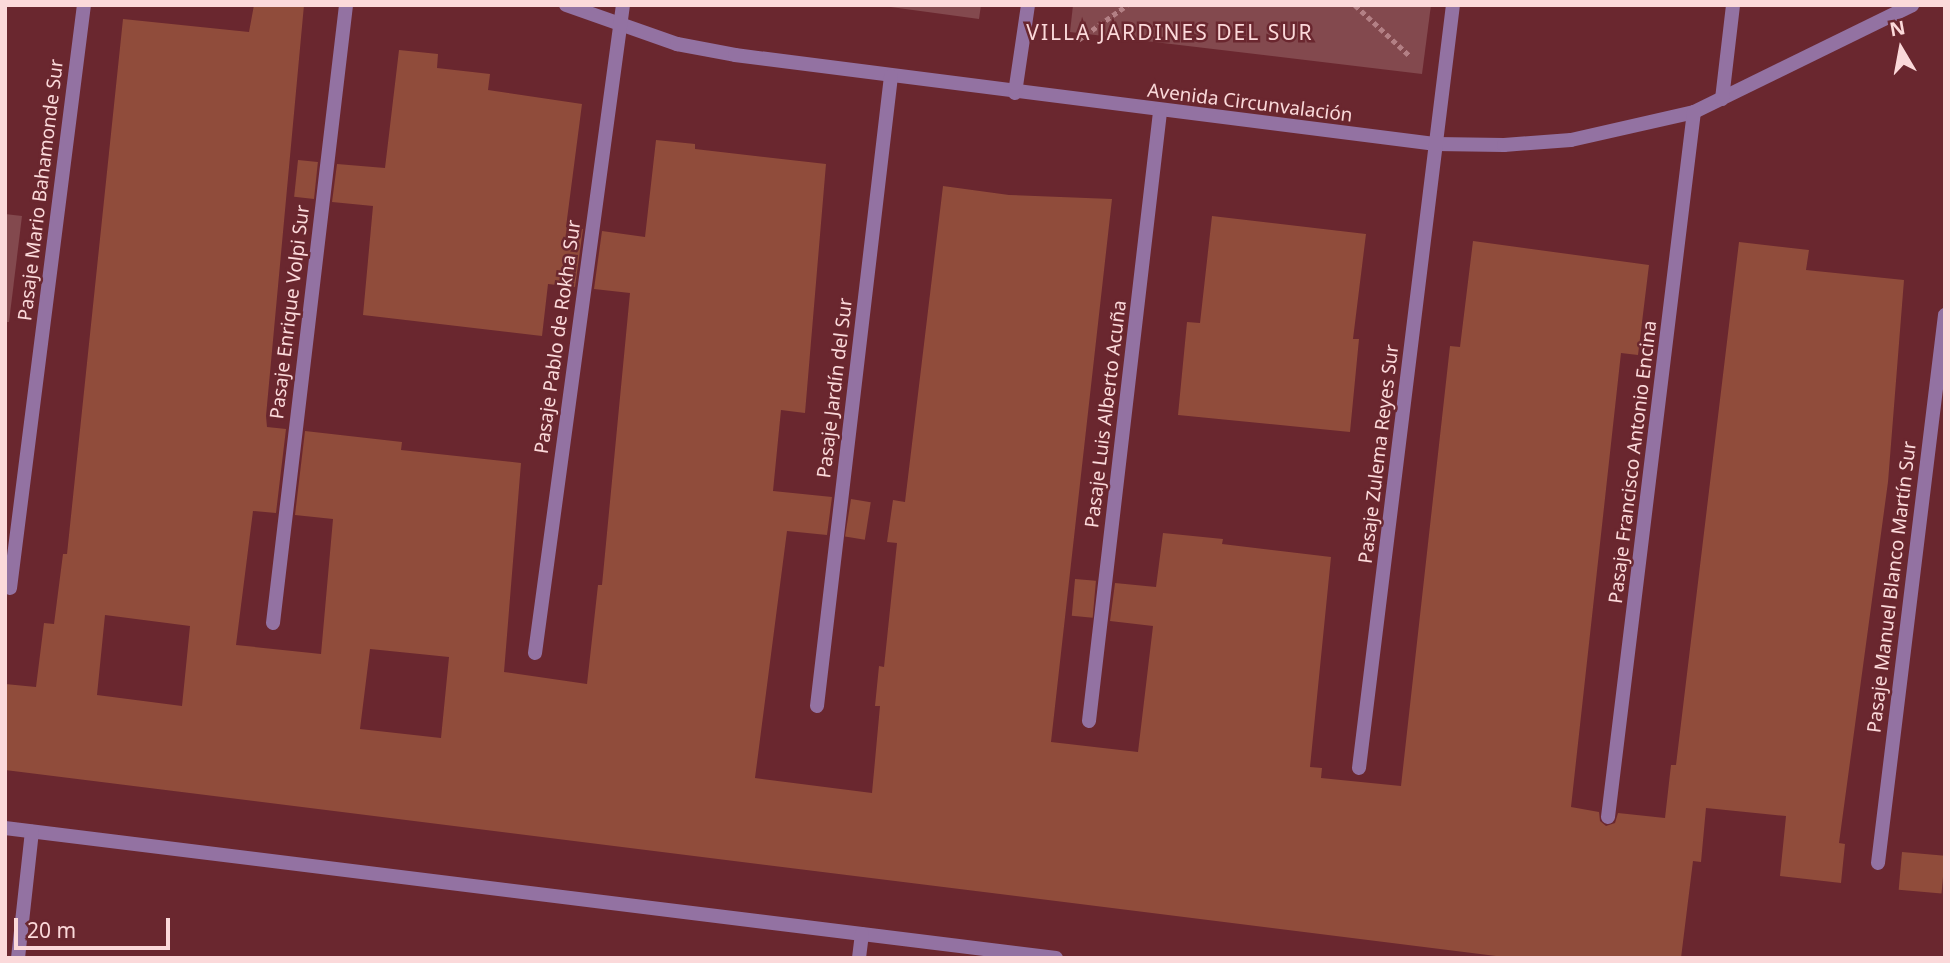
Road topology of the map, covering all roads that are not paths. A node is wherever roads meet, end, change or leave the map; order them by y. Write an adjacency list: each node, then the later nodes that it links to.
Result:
1 (84, 5): 17 (street, Pasaje Mario Bahamonde Sur)
2 (346, 5): 18 (street, Pasaje Enrique Volpi Sur)
3 (566, 5): 9 (street, Avenida Circunvalación)
4 (623, 5): 9 (street, Pasaje Pablo de Rokha Sur)
5 (1028, 5): 11 (street)
6 (1453, 5): 15 (street, Pasaje Zulema Reyes Sur)
7 (1733, 5): 12 (street)
8 (1912, 5): 12 (street, Avenida Circunvalación)
9 (620, 26): 10 (street, Avenida Circunvalación); 19 (street, Pasaje Pablo de Rokha Sur)
10 (891, 76): 11 (street, Avenida Circunvalación); 20 (street, Pasaje Jardín del Sur)
11 (1015, 93): 13 (street, Avenida Circunvalación)
12 (1722, 99): 14 (street, Avenida Circunvalación)
13 (1160, 112): 15 (street, Avenida Circunvalación); 21 (street, Pasaje Luis Alberto Acuña)
14 (1694, 112): 15 (street, Avenida Circunvalación); 23 (street, Pasaje Francisco Antonio Encina)
15 (1436, 144): 22 (street, Pasaje Zulema Reyes Sur)
16 (1945, 315): 26 (street, Pasaje Manuel Blanco Martín Sur)
17 (10, 588)
18 (273, 624)
19 (535, 653)
20 (817, 706)
21 (1089, 721)
22 (1359, 768)
23 (1608, 817)
24 (5, 828): 25 (street)
25 (32, 832): 27 (street); 28 (street)
26 (1878, 863)
27 (862, 934): 29 (street); 30 (street)
28 (18, 958)
29 (859, 958)
30 (1056, 958)

